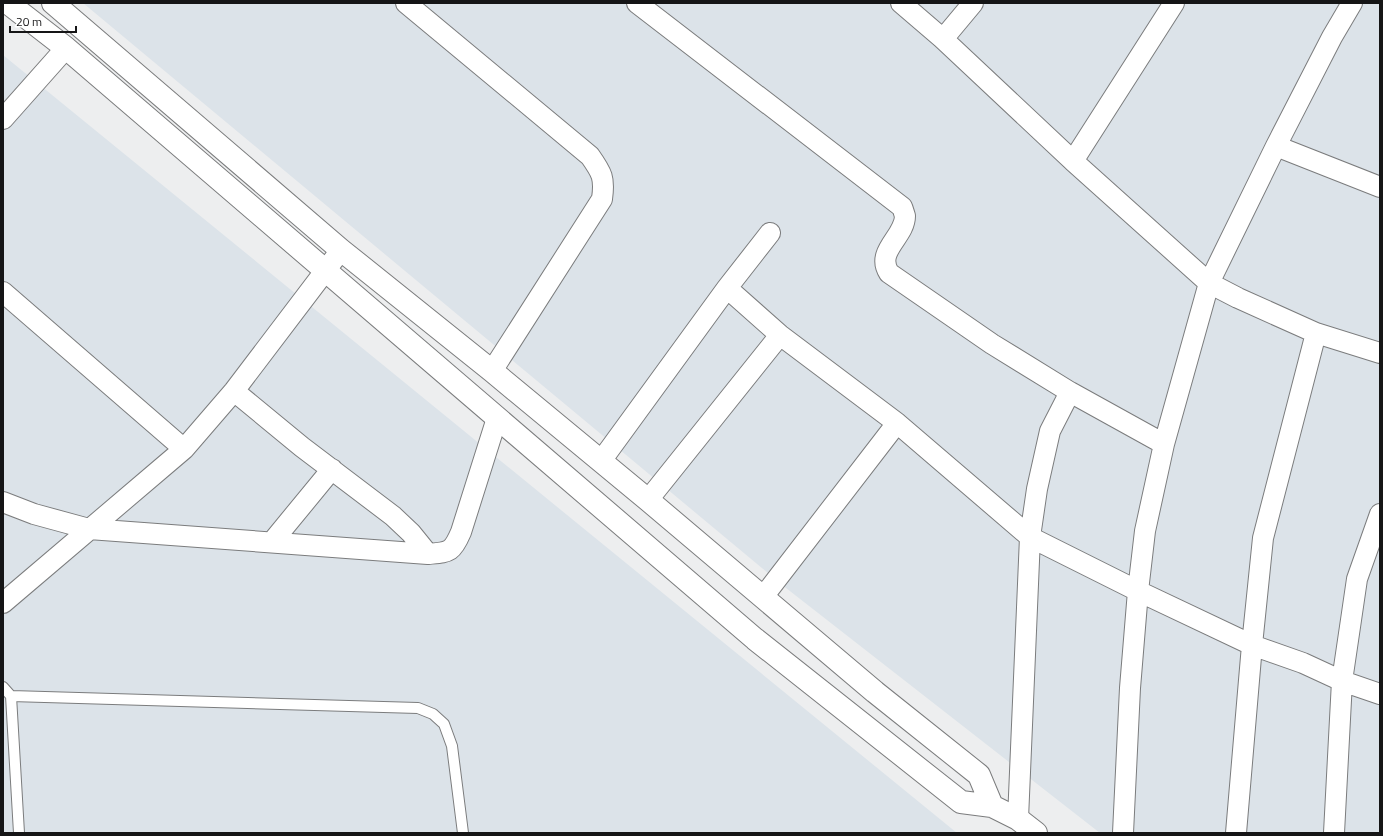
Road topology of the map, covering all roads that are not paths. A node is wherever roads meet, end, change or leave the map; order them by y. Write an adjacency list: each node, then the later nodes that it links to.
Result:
1 (53, 3): 16 (main road)
2 (406, 3): 24 (street)
3 (637, 3): 26 (street)
4 (901, 3): 9 (street)
5 (973, 3): 9 (street)
6 (1174, 3): 13 (street)
7 (1352, 3): 12 (street)
8 (22, 7): 10 (main road)
9 (943, 39): 13 (street)
10 (66, 48): 11 (street); 17 (main road)
11 (3, 119)
12 (1276, 146): 14 (street); 18 (street)
13 (1073, 161): 18 (street)
14 (1380, 187)
15 (770, 233): 19 (street)
16 (341, 250): 17 (street); 24 (main road)
17 (325, 271): 25 (street); 27 (main road)
18 (1209, 283): 21 (street); 29 (street)
19 (727, 288): 22 (street); 31 (street)
20 (3, 292): 30 (street)
21 (1316, 333): 23 (street); 44 (street)
22 (780, 335): 28 (street); 33 (street)
23 (1380, 353)
24 (492, 371): 31 (main road)
25 (234, 391): 30 (street); 32 (street)
26 (1070, 392): 29 (street); 38 (street)
27 (497, 418): 40 (street); 49 (main road)
28 (897, 423): 38 (street); 42 (street)
29 (1164, 444): 41 (street)
30 (184, 449): 36 (street)
31 (601, 461): 33 (main road)
32 (332, 469): 39 (street); 40 (street)
33 (648, 500): 42 (main road)
34 (3, 502): 36 (street)
35 (1380, 514): 37 (street)
36 (89, 529): 39 (street); 43 (street)
37 (1377, 535): 45 (street)
38 (1030, 537): 41 (street); 50 (street)
39 (272, 542): 40 (street)
40 (428, 554)
41 (1138, 591): 44 (street); 54 (street)
42 (763, 597): 49 (main road)
43 (3, 603)
44 (1252, 645): 45 (street); 55 (street)
45 (1342, 681): 47 (street); 56 (street)
46 (3, 687): 48 (lane)
47 (1380, 694)
48 (11, 696): 51 (lane); 52 (lane)
49 (992, 806): 50 (main road)
50 (1018, 819): 53 (main road)
51 (19, 833)
52 (463, 833)
53 (1036, 833)
54 (1123, 833)
55 (1236, 833)
56 (1334, 833)

